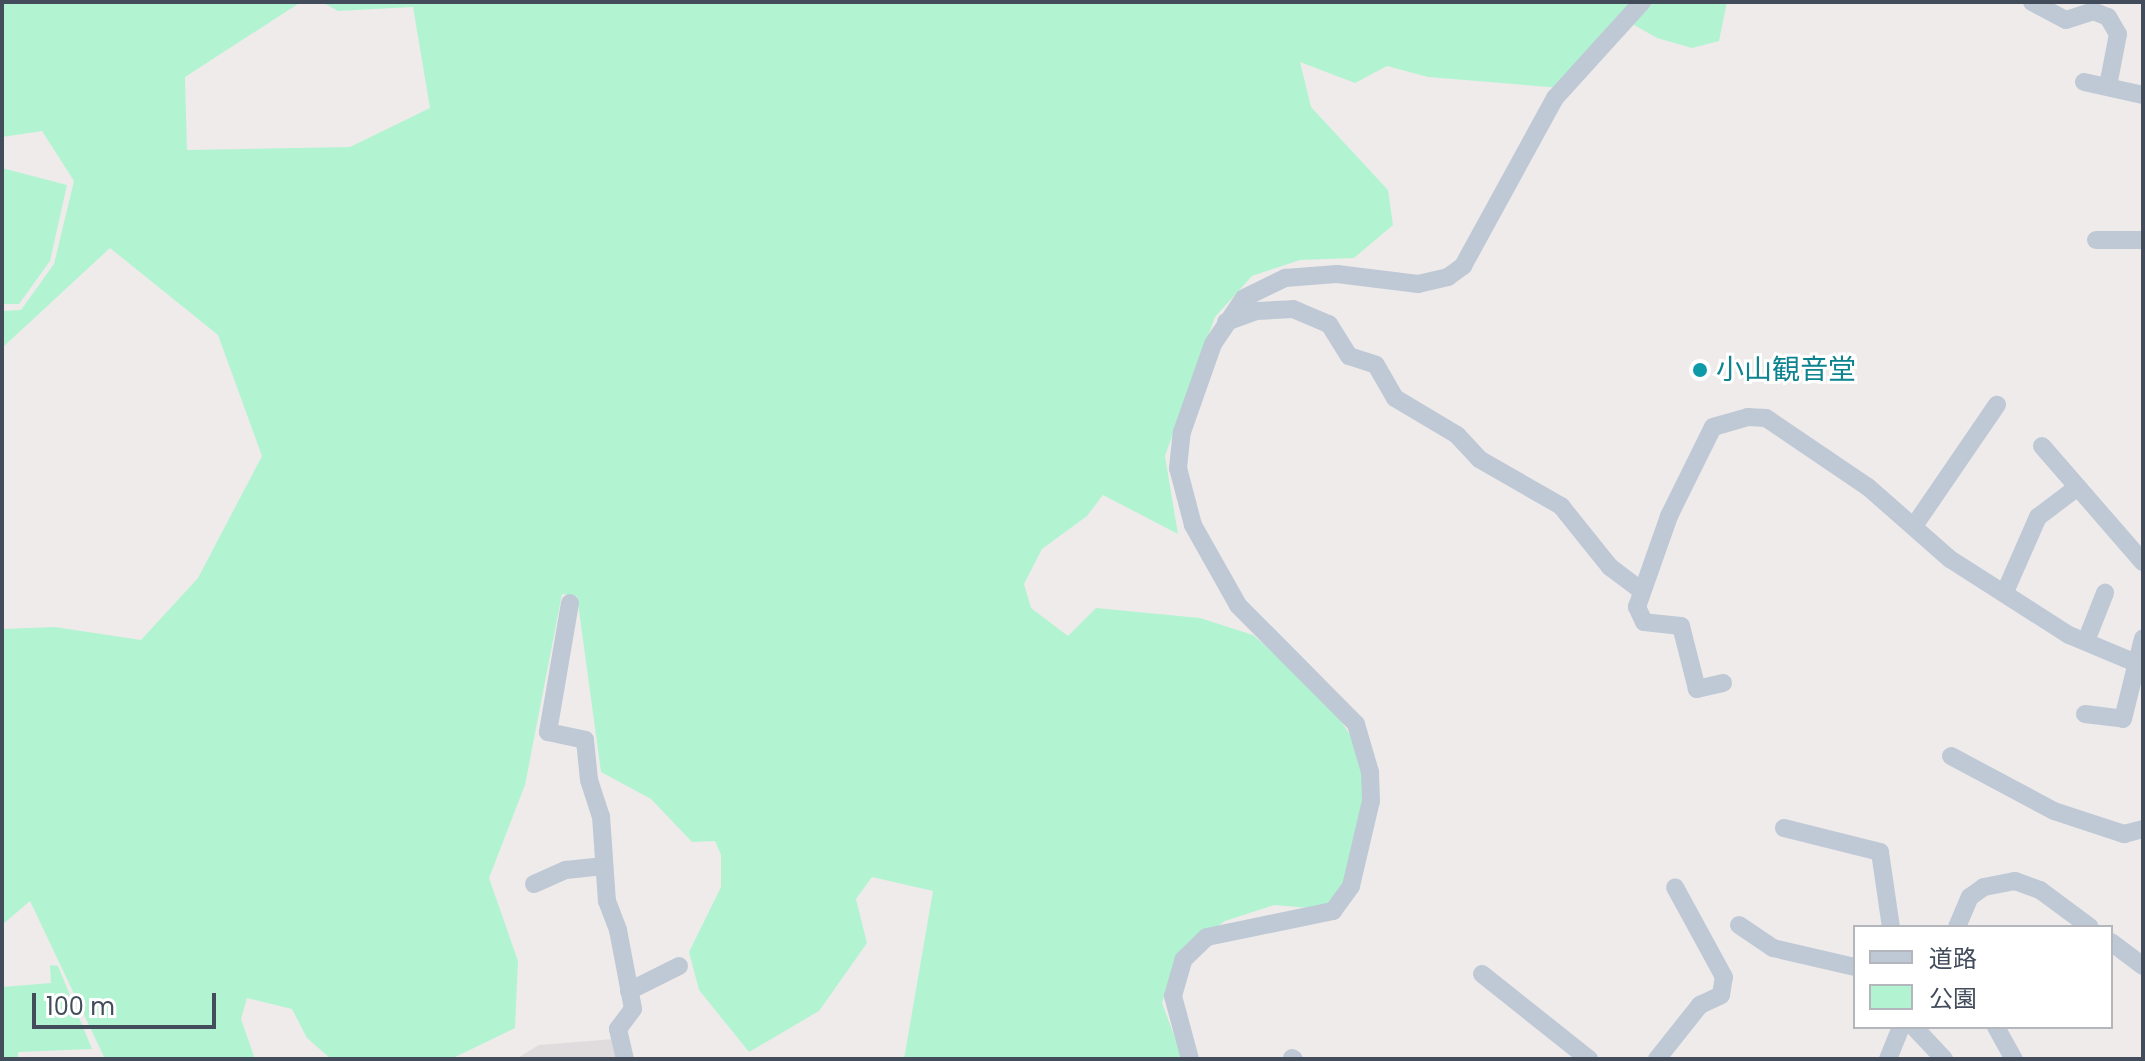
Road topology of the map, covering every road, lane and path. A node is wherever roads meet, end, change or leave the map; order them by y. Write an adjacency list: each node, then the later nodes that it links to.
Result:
1 (1642, 2): 8 (street)
2 (2032, 2): 4 (street)
3 (2084, 82): 4 (street)
4 (2108, 86): 5 (street)
5 (2143, 95)
6 (2096, 240): 7 (street)
7 (2143, 240)
8 (1226, 322): 14 (street); 43 (street)
9 (1997, 405): 12 (street)
10 (2042, 446): 11 (street)
11 (2075, 489): 13 (street); 15 (street)
12 (1914, 526): 14 (street); 15 (street)
13 (2143, 562)
14 (1639, 589): 21 (street)
15 (2005, 592): 19 (street)
16 (2105, 593): 19 (street)
17 (570, 603): 26 (street)
18 (2143, 638): 20 (street)
19 (2086, 641): 20 (street)
20 (2138, 665): 22 (street)
21 (1723, 683)
22 (2085, 714)
23 (1951, 756): 25 (street)
24 (1784, 828): 30 (street)
25 (2143, 829)
26 (604, 866): 27 (street); 38 (street)
27 (534, 884)
28 (1675, 887): 45 (street)
29 (1739, 925): 36 (street)
30 (1891, 925)
31 (1958, 925): 32 (street)
32 (2087, 925)
33 (2113, 944): 35 (street)
34 (679, 966): 38 (street)
35 (2143, 966)
36 (1853, 967)
37 (1482, 974): 44 (street)
38 (629, 991): 42 (street)
39 (1900, 1029): 46 (street)
40 (1916, 1029): 47 (street)
41 (1997, 1029): 48 (street)
42 (625, 1059)
43 (1190, 1059)
44 (1589, 1059)
45 (1657, 1059)
46 (1888, 1059)
47 (1944, 1059)
48 (2014, 1059)

